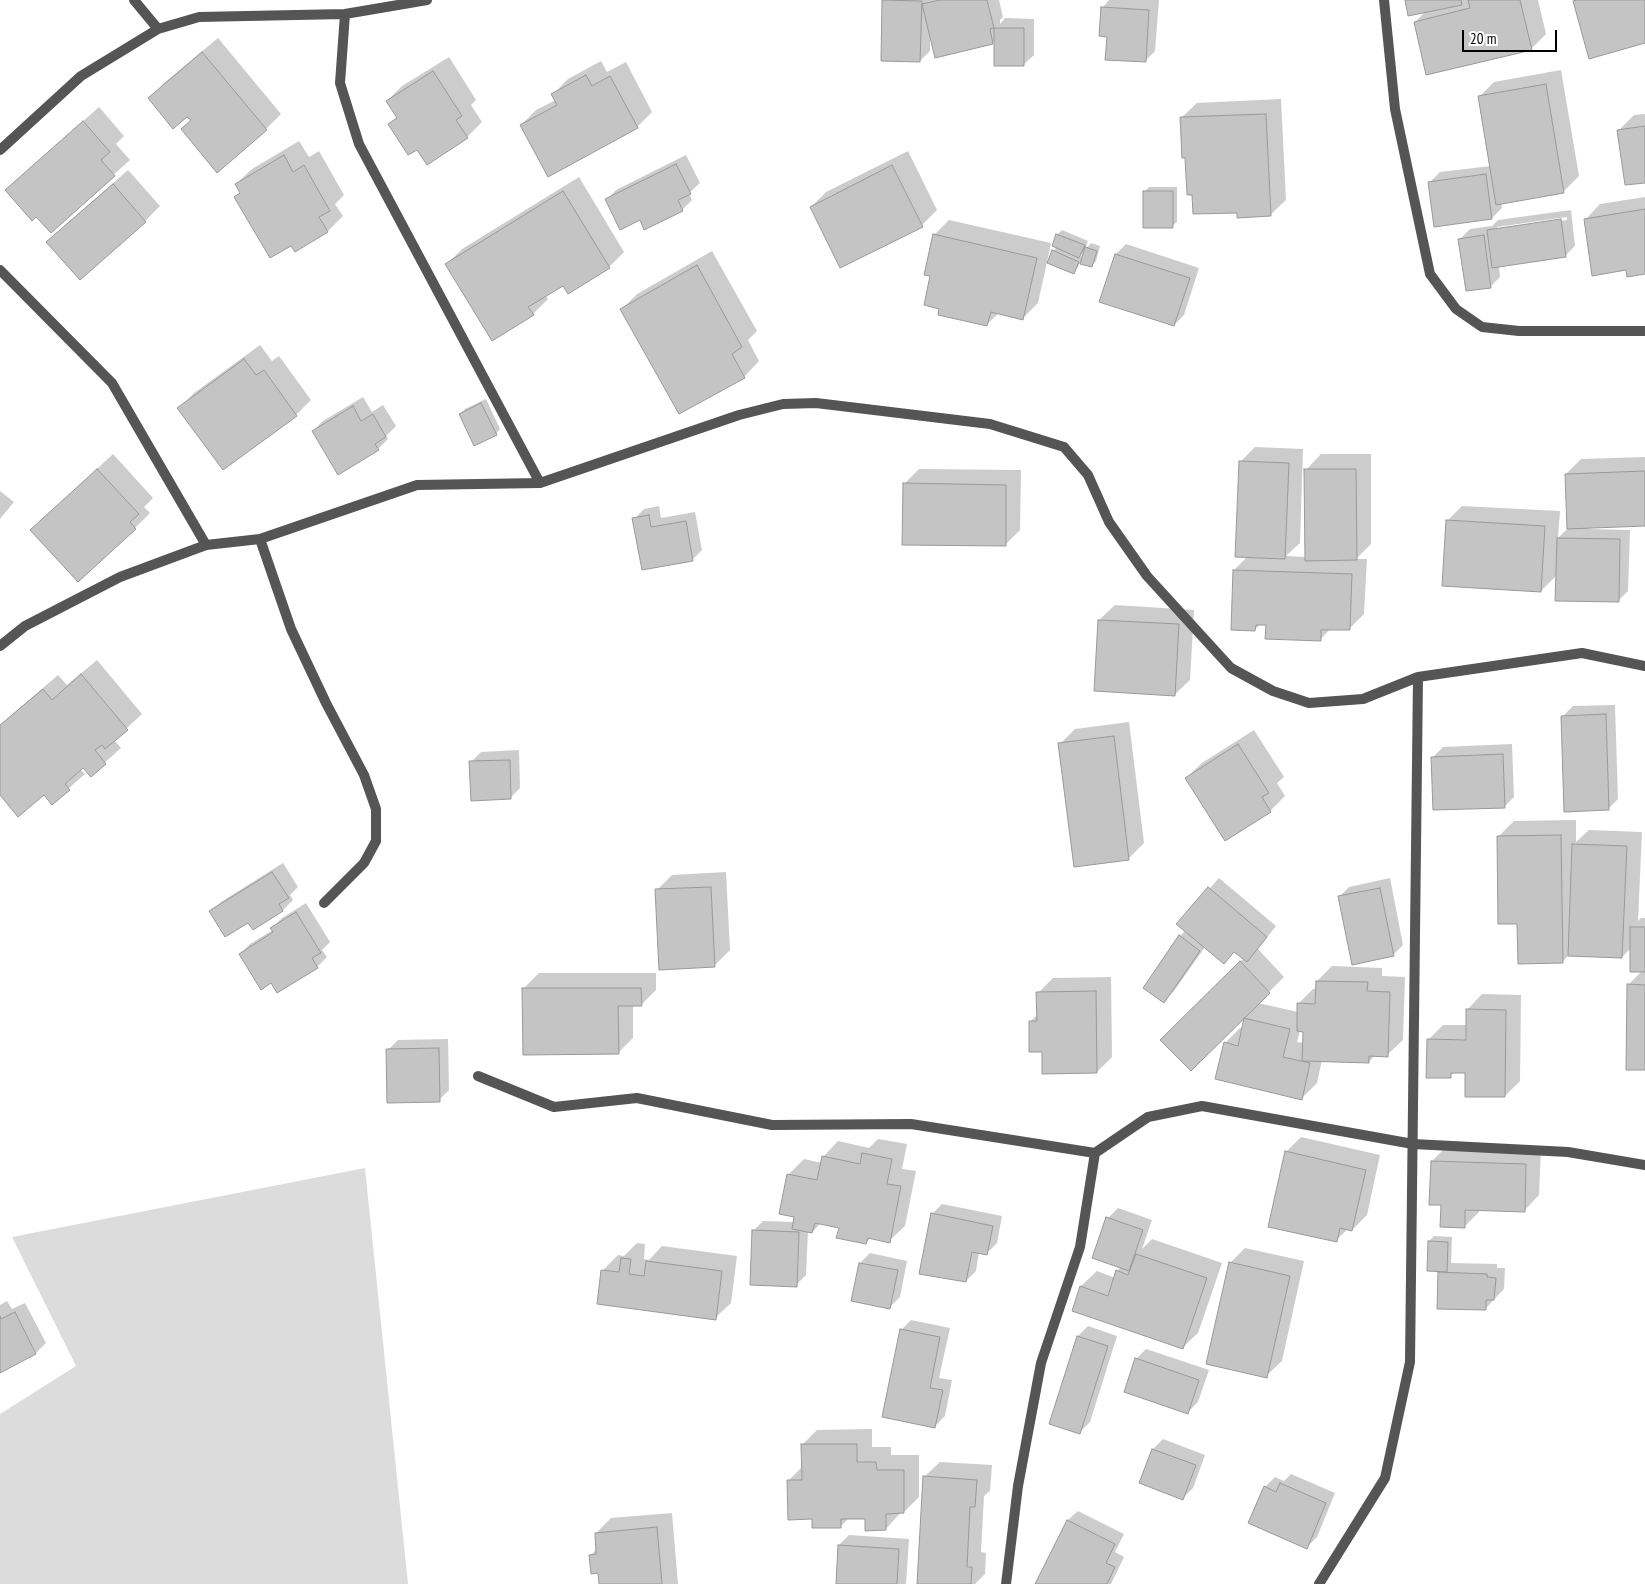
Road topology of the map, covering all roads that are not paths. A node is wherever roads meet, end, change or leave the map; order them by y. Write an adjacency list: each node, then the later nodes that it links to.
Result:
1 (134, 0): 5 (street)
2 (427, 0): 4 (street)
3 (1384, 0): 8 (street)
4 (344, 14): 5 (street); 9 (street)
5 (158, 29): 6 (street)
6 (0, 150)
7 (0, 270): 11 (street)
8 (1645, 331)
9 (540, 483): 10 (street); 14 (street)
10 (260, 539): 11 (street); 15 (street)
11 (206, 545): 12 (street)
12 (0, 646)
13 (1645, 666): 14 (street)
14 (1418, 677): 17 (street)
15 (324, 903)
16 (478, 1076): 18 (street)
17 (1413, 1144): 18 (street); 19 (street); 21 (street)
18 (1095, 1153): 20 (street)
19 (1645, 1165)
20 (1006, 1584)
21 (1320, 1584)

